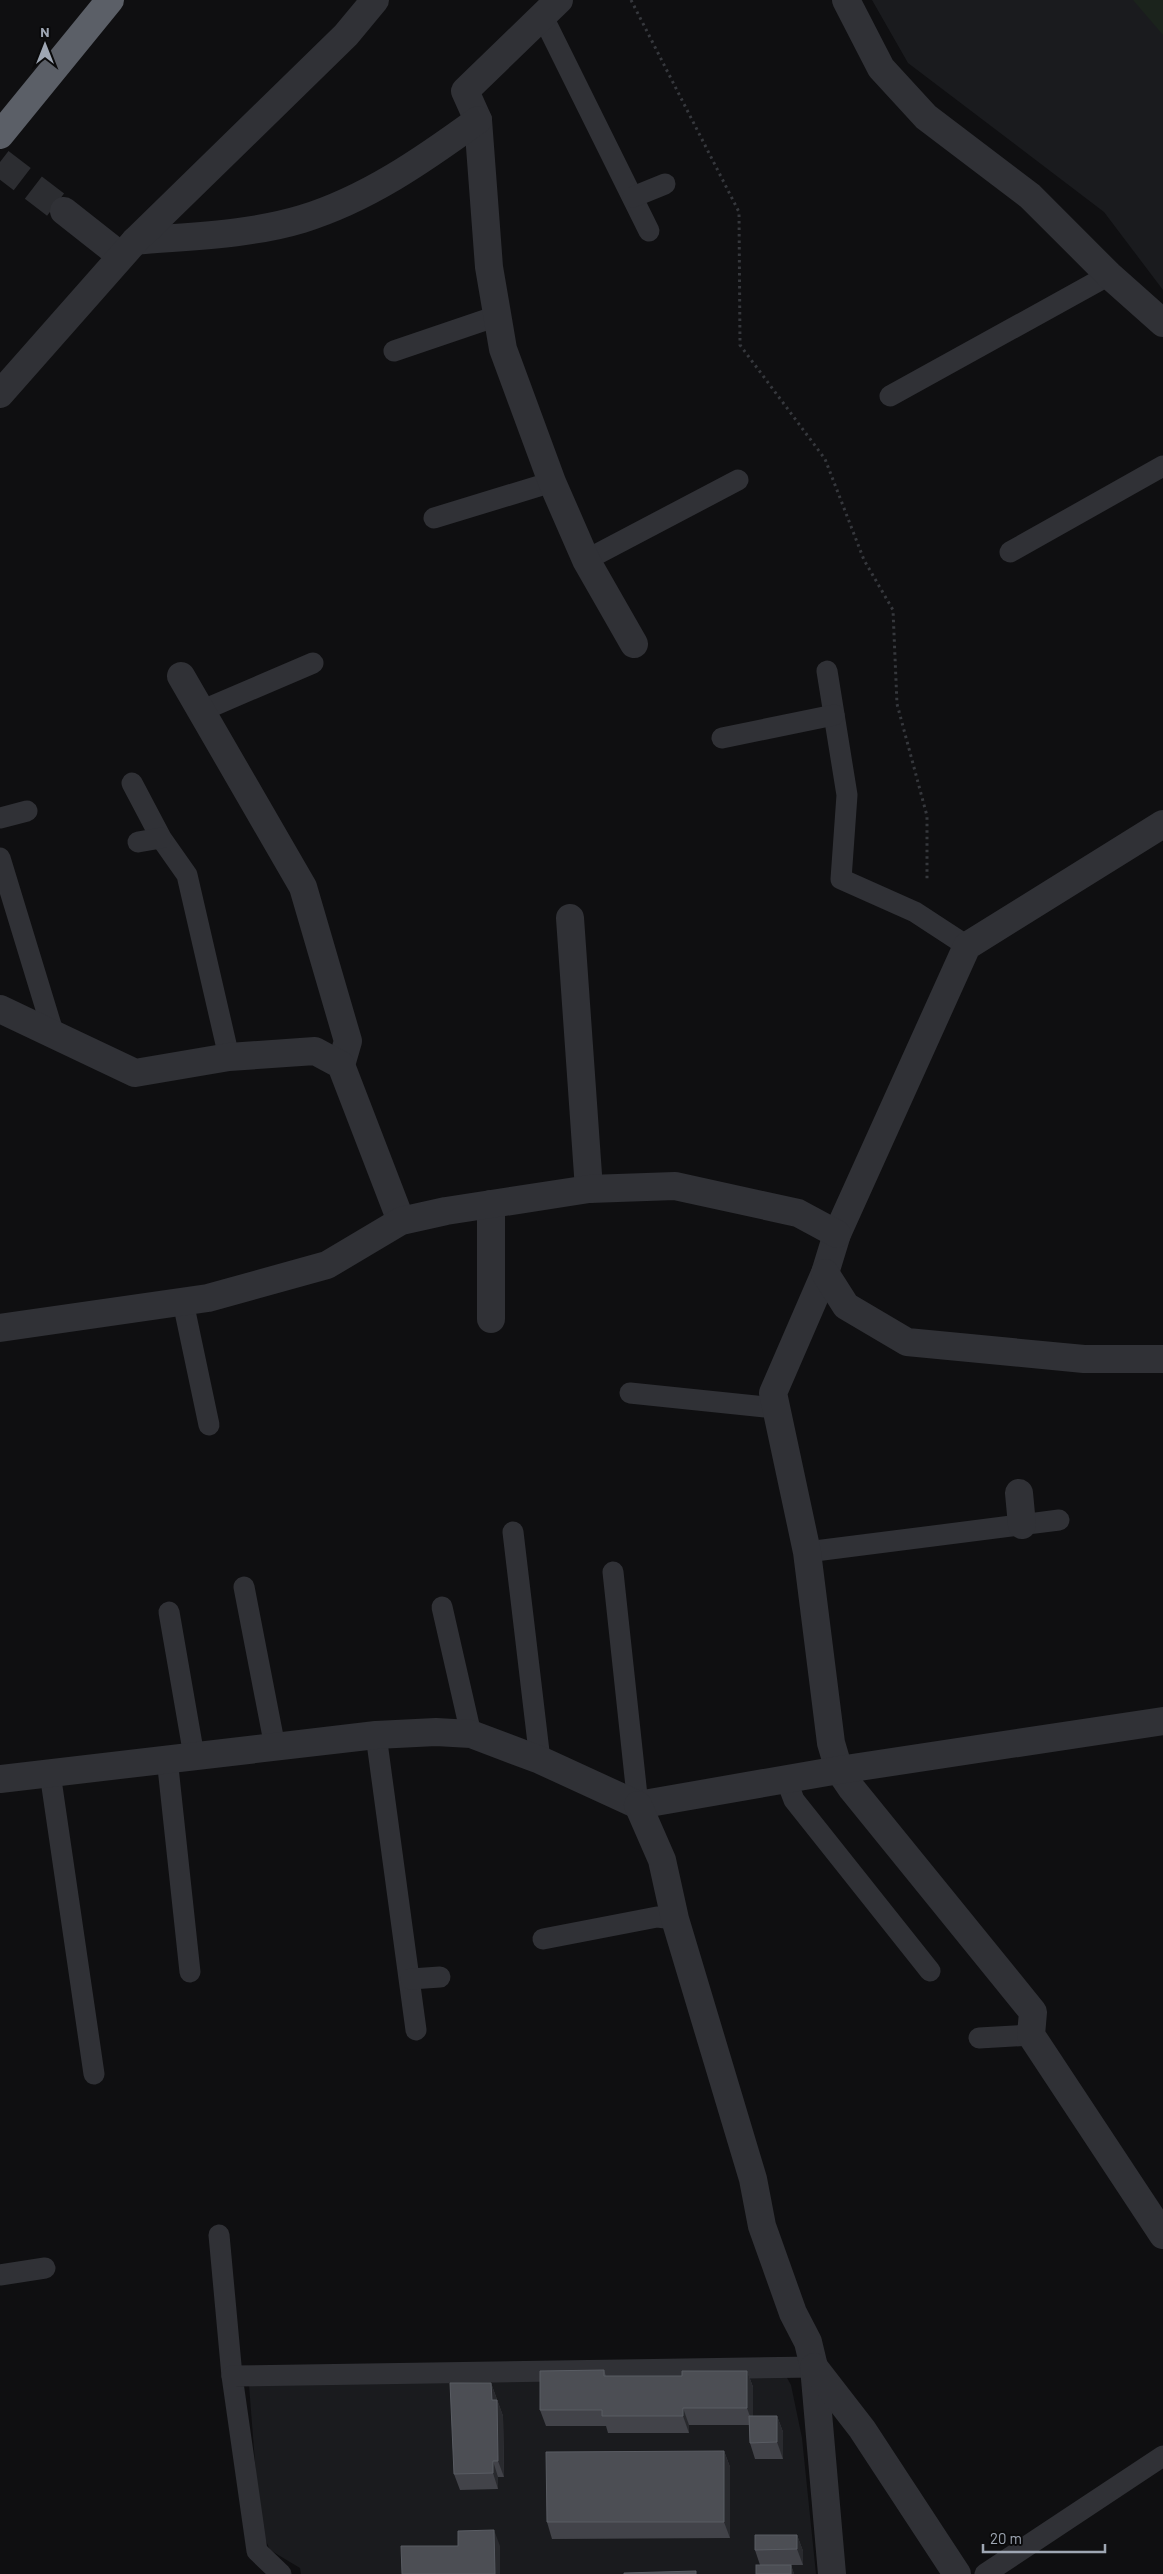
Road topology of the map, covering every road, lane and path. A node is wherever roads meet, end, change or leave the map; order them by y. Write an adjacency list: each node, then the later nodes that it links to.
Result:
1 (110, 0): 7 (highway)
2 (376, 0): 12 (street)
3 (631, 0): 40 (path)
4 (846, 0): 13 (street)
5 (551, 8): 6 (street); 9 (lane)
6 (478, 120): 12 (street); 14 (street)
7 (0, 135)
8 (665, 184): 9 (lane)
9 (632, 197): 11 (lane)
10 (64, 211): 12 (street)
11 (649, 231)
12 (128, 248): 17 (street)
13 (1109, 275): 15 (street); 18 (lane)
14 (497, 316): 16 (lane); 21 (street)
15 (1163, 323)
16 (394, 351)
17 (0, 394)
18 (890, 396)
19 (1163, 466): 23 (lane)
20 (738, 480): 24 (lane)
21 (552, 482): 22 (lane); 24 (street)
22 (434, 518)
23 (1010, 552)
24 (586, 560): 25 (street)
25 (634, 644)
26 (313, 663): 29 (lane)
27 (827, 671): 30 (lane)
28 (182, 676): 29 (street)
29 (202, 711): 45 (street)
30 (834, 715): 31 (lane); 40 (lane)
31 (722, 738)
32 (132, 783): 36 (lane)
33 (27, 811): 34 (lane)
34 (0, 818)
35 (1163, 824): 41 (street)
36 (161, 838): 37 (lane); 44 (lane)
37 (138, 842)
38 (0, 858): 43 (lane)
39 (570, 918): 46 (street)
40 (927, 920): 41 (lane)
41 (967, 946): 49 (street)
42 (0, 1009): 43 (street)
43 (54, 1035): 44 (street)
44 (229, 1057): 45 (street)
45 (341, 1065): 48 (street)
46 (589, 1189): 47 (street); 49 (street)
47 (491, 1204): 48 (street); 52 (street)
48 (401, 1221): 51 (street)
49 (837, 1234): 50 (street)
50 (825, 1273): 54 (street); 56 (street)
51 (183, 1302): 53 (street); 57 (lane)
52 (491, 1319)
53 (0, 1328)
54 (1163, 1359)
55 (630, 1393): 56 (lane)
56 (775, 1408): 62 (street)
57 (209, 1425)
58 (1019, 1493): 60 (street)
59 (1059, 1520): 60 (lane)
60 (1022, 1524): 62 (lane)
61 (513, 1532): 73 (lane)
62 (807, 1552): 74 (street)
63 (613, 1572): 78 (lane)
64 (244, 1587): 70 (lane)
65 (442, 1607): 68 (lane)
66 (169, 1612): 71 (lane)
67 (1163, 1721): 74 (street)
68 (471, 1734): 69 (street); 73 (street)
69 (376, 1735): 70 (street); 84 (lane)
70 (275, 1747): 71 (street)
71 (194, 1756): 72 (street)
72 (167, 1758): 75 (street); 82 (lane)
73 (540, 1760): 78 (street)
74 (839, 1770): 77 (street); 86 (street)
75 (50, 1772): 76 (street); 88 (lane)
76 (0, 1779)
77 (786, 1779): 78 (street); 81 (lane)
78 (638, 1805): 79 (street)
79 (675, 1919): 80 (lane); 93 (street)
80 (543, 1939)
81 (930, 1971)
82 (190, 1972)
83 (440, 1977): 84 (lane)
84 (411, 1979): 85 (lane)
85 (416, 2030)
86 (1031, 2035): 87 (lane); 90 (street)
87 (979, 2038)
88 (94, 2074)
89 (219, 2235): 94 (lane)
90 (1163, 2235)
91 (45, 2268): 92 (lane)
92 (0, 2274)
93 (814, 2367): 94 (lane); 97 (street); 98 (street)
94 (232, 2376): 96 (lane)
95 (1163, 2456): 99 (lane)
96 (280, 2574)
97 (832, 2574)
98 (957, 2574)
99 (985, 2574)

